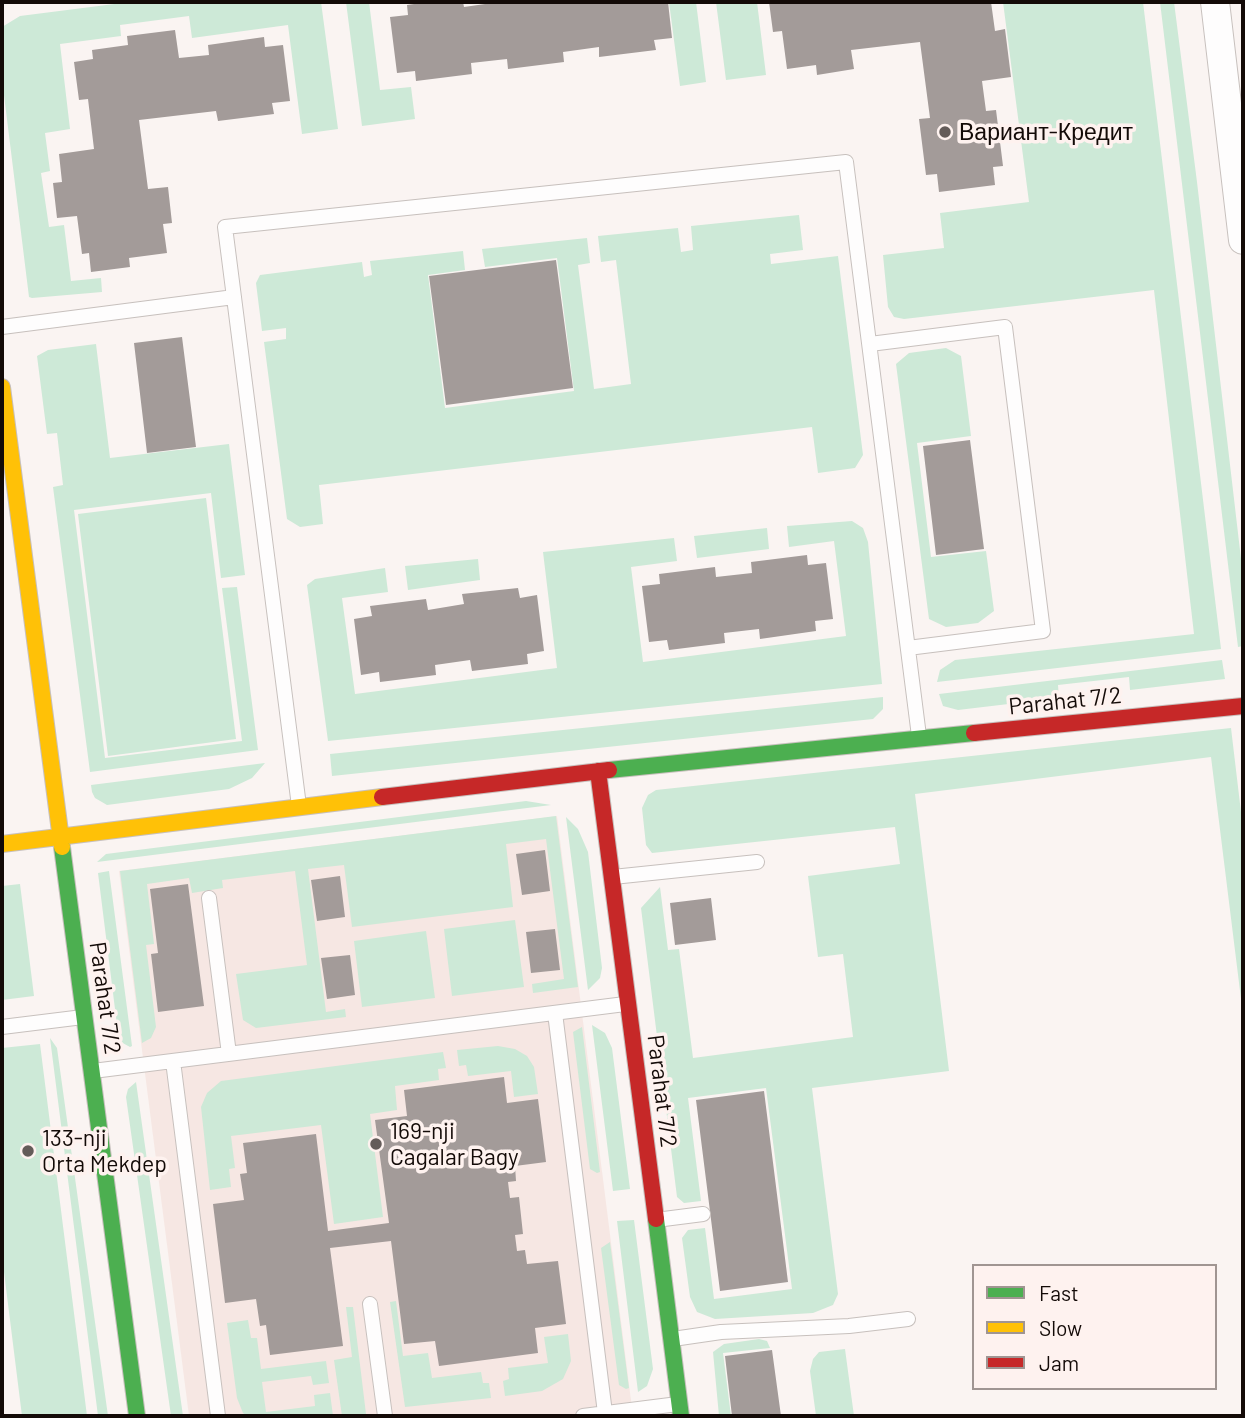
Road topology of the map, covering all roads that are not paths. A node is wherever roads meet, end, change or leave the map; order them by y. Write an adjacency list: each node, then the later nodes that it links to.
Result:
1 (1214, 2): 2 (street)
2 (1243, 240)
3 (234, 297): 4 (lane); 5 (lane); 11 (lane)
4 (2, 327)
5 (870, 344): 7 (lane); 7 (lane)
6 (2, 387): 12 (street, Parahat 7/2)
7 (908, 649): 9 (lane)
8 (1243, 706): 9 (street, Parahat 7/2)
9 (919, 738): 10 (street, Parahat 7/2)
10 (598, 771): 11 (street, Parahat 7/2); 15 (street, Parahat 7/2)
11 (299, 808): 12 (street, Parahat 7/2)
12 (61, 836): 13 (street, Parahat 7/2); 19 (street, Parahat 7/2)
13 (2, 844)
14 (757, 862): 15 (lane)
15 (612, 878): 17 (street, Parahat 7/2)
16 (209, 898): 21 (lane)
17 (628, 1003): 18 (lane); 25 (street, Parahat 7/2)
18 (555, 1013): 21 (lane); 30 (lane)
19 (85, 1017): 20 (lane); 23 (street, Parahat 7/2)
20 (2, 1027)
21 (229, 1054): 22 (lane)
22 (173, 1061): 23 (lane); 32 (lane)
23 (92, 1071): 31 (street, Parahat 7/2)
24 (703, 1214): 25 (lane)
25 (656, 1220): 28 (street, Parahat 7/2)
26 (370, 1304): 33 (lane)
27 (908, 1319): 28 (lane)
28 (672, 1339): 29 (street, Parahat 7/2)
29 (681, 1410): 30 (lane)
30 (606, 1413): 34 (lane)
31 (137, 1416)
32 (218, 1416)
33 (385, 1416)
34 (583, 1416)

